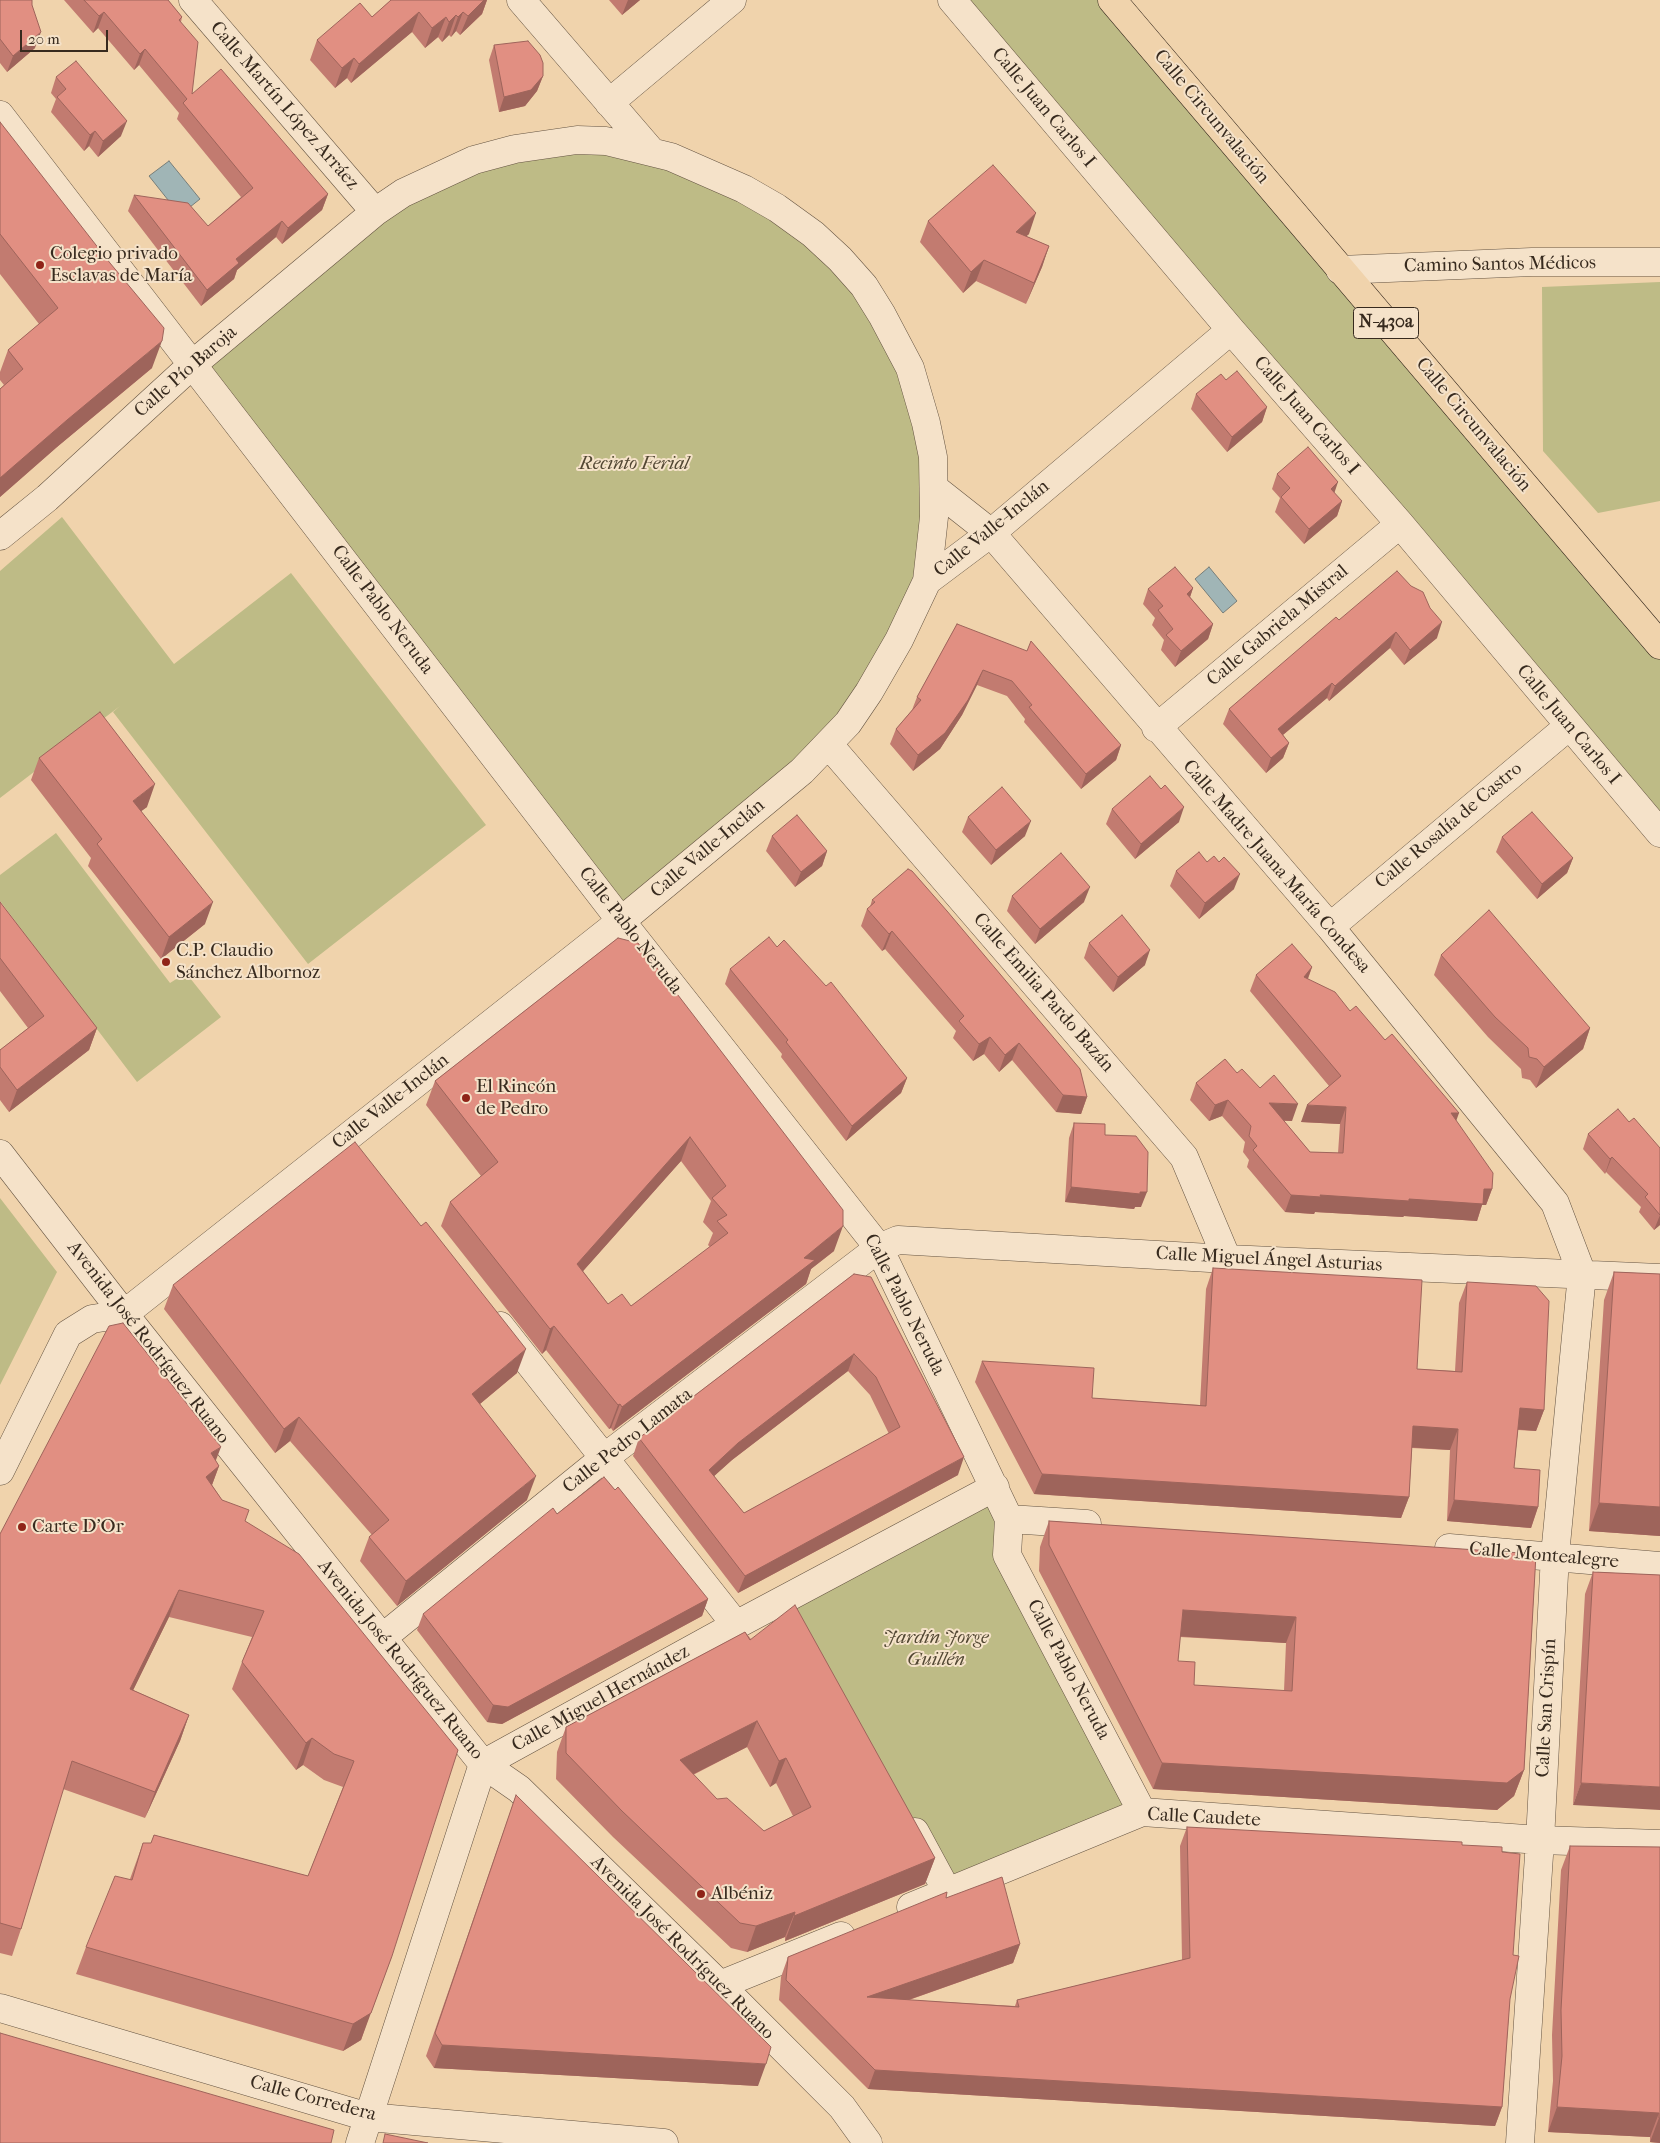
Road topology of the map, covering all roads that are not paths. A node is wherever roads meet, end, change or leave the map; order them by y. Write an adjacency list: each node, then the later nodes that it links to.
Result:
1 (193, 0): 9 (street, Calle Martín López Arráez)
2 (522, 0): 6 (street)
3 (732, 0): 6 (street)
4 (952, 0): 12 (street, Calle Juan Carlos I)
5 (1112, 0): 11 (main road, Calle Circunvalación / N-430a)
6 (609, 103): 8 (street)
7 (0, 115): 13 (street, Calle Pablo Neruda)
8 (651, 151): 9 (street, Calle Pío Baroja); 14 (street, Calle Pío Baroja)
9 (376, 212): 13 (street, Calle Pío Baroja)
10 (1660, 262): 11 (street, Camino Santos Médicos)
11 (1340, 270): 19 (main road, Calle Circunvalación / N-430a)
12 (1231, 330): 15 (street, Calle Juan Carlos I); 16 (street, Calle Valle-Inclán)
13 (193, 364): 17 (street, Calle Pío Baroja); 24 (street, Calle Pablo Neruda)
14 (934, 488): 16 (street, Calle Madre Juana María Condesa); 18 (street, Calle Pío Baroja)
15 (1400, 524): 20 (street, Calle Juan Carlos I); 21 (street, Calle Gabriela Mistral)
16 (991, 533): 18 (street, Calle Valle-Inclán); 21 (street, Calle Madre Juana María Condesa)
17 (0, 536)
18 (928, 581): 22 (street, Calle Valle-Inclán)
19 (1660, 644)
20 (1569, 726): 23 (street, Calle Juan Carlos I); 25 (street, Calle Rosalía de Castro)
21 (1156, 728): 25 (street, Calle Madre Juana María Condesa)
22 (829, 745): 24 (street, Calle Valle-Inclán); 30 (street, Calle Emilia Pardo Bazán)
23 (1660, 832)
24 (621, 921): 26 (street, Calle Valle-Inclán); 29 (street, Calle Pablo Neruda)
25 (1330, 927): 31 (street, Calle Madre Juana María Condesa)
26 (349, 1135): 28 (street); 34 (street, Calle Valle-Inclán)
27 (0, 1154): 34 (street, Avenida José Rodríguez Ruano)
28 (367, 1158)
29 (879, 1248): 30 (street, Calle Miguel Ángel Asturias); 35 (street, Calle Pedro Lamata); 37 (street, Calle Pablo Neruda)
30 (1227, 1259): 31 (street, Calle Miguel Ángel Asturias)
31 (1582, 1274): 32 (street, Calle Miguel Ángel Asturias); 41 (street, Calle San Crispín)
32 (1660, 1278)
33 (482, 1304): 35 (street)
34 (124, 1314): 36 (street); 44 (street, Avenida José Rodríguez Ruano)
35 (604, 1458): 43 (street); 44 (street, Calle Pedro Lamata)
36 (0, 1471)
37 (995, 1488): 38 (street, Calle Pablo Neruda); 43 (street, Calle Miguel Hernández)
38 (1009, 1519): 39 (street); 47 (street, Calle Pablo Neruda)
39 (1108, 1526)
40 (1426, 1547): 41 (street, Calle Montealegre)
41 (1555, 1555): 42 (street, Calle Montealegre); 48 (street, Calle San Crispín)
42 (1660, 1566)
43 (736, 1625): 45 (street, Calle Miguel Hernández)
44 (382, 1638): 45 (street, Avenida José Rodríguez Ruano)
45 (483, 1764): 51 (street, Avenida José Rodríguez Ruano); 53 (street)
46 (900, 1806): 50 (street)
47 (1142, 1812): 48 (street, Calle Caudete); 50 (street, Calle Caudete)
48 (1540, 1840): 49 (street, Calle Caudete); 57 (street, Calle San Crispín)
49 (1660, 1844)
50 (948, 1893): 51 (street, Calle Caudete)
51 (720, 1985): 56 (street, Avenida José Rodríguez Ruano)
52 (0, 2008): 53 (street, Calle Corredera)
53 (368, 2117): 54 (street); 55 (street, Calle Corredera)
54 (360, 2143)
55 (664, 2143)
56 (868, 2143)
57 (1520, 2143)

